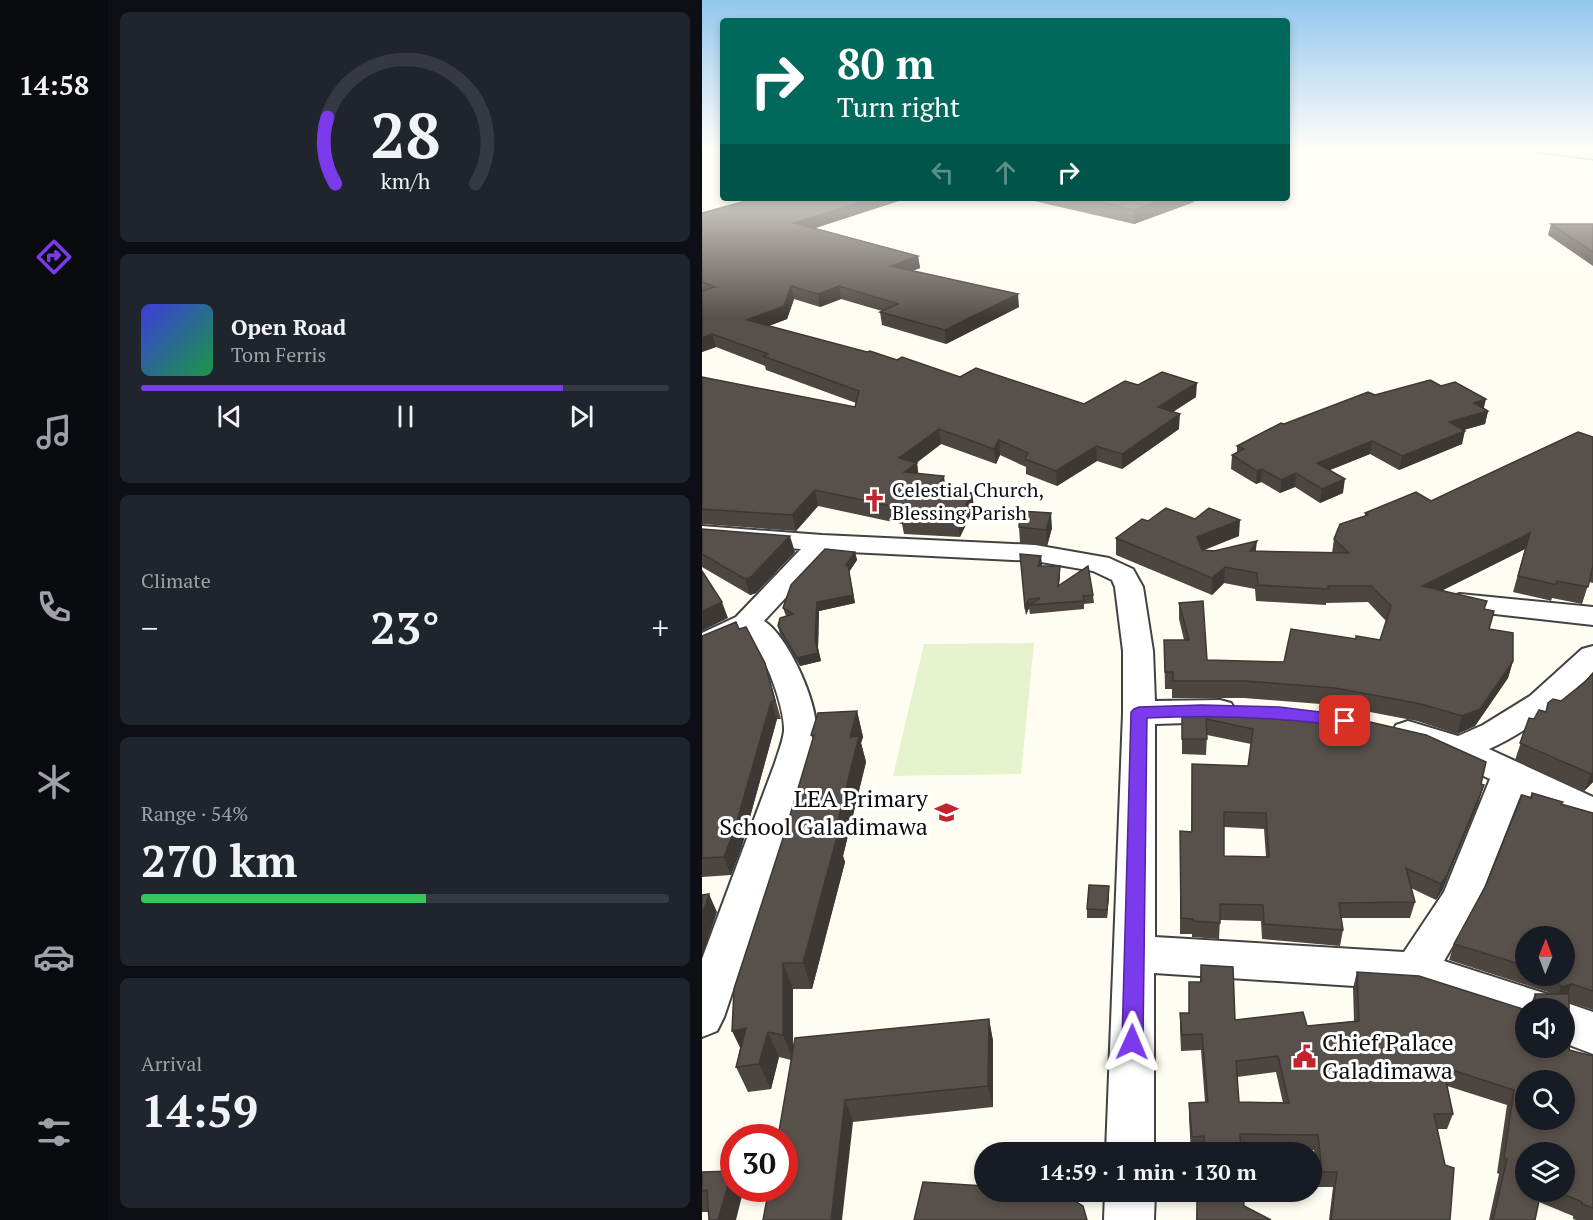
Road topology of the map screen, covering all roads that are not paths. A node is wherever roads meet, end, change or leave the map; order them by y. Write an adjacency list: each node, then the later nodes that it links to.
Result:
1 (702, 534): 2 (street)
2 (822, 543): 5 (street); 9 (street)
3 (1460, 603): 4 (street)
4 (1593, 616)
5 (746, 623): 6 (street); 17 (street)
6 (702, 645)
7 (1593, 656): 11 (street)
8 (1246, 711): 9 (street)
9 (1139, 712): 14 (street)
10 (1378, 726): 11 (street)
11 (1459, 749): 12 (street)
12 (1509, 774): 13 (street); 15 (street)
13 (1593, 813)
14 (1134, 954): 15 (street); 20 (street)
15 (1415, 971): 16 (street)
16 (1515, 1003)
17 (702, 1017)
18 (1575, 1026): 19 (street)
19 (1593, 1033)
20 (1130, 1142)
21 (1130, 1202): 22 (street)
22 (1129, 1220)

